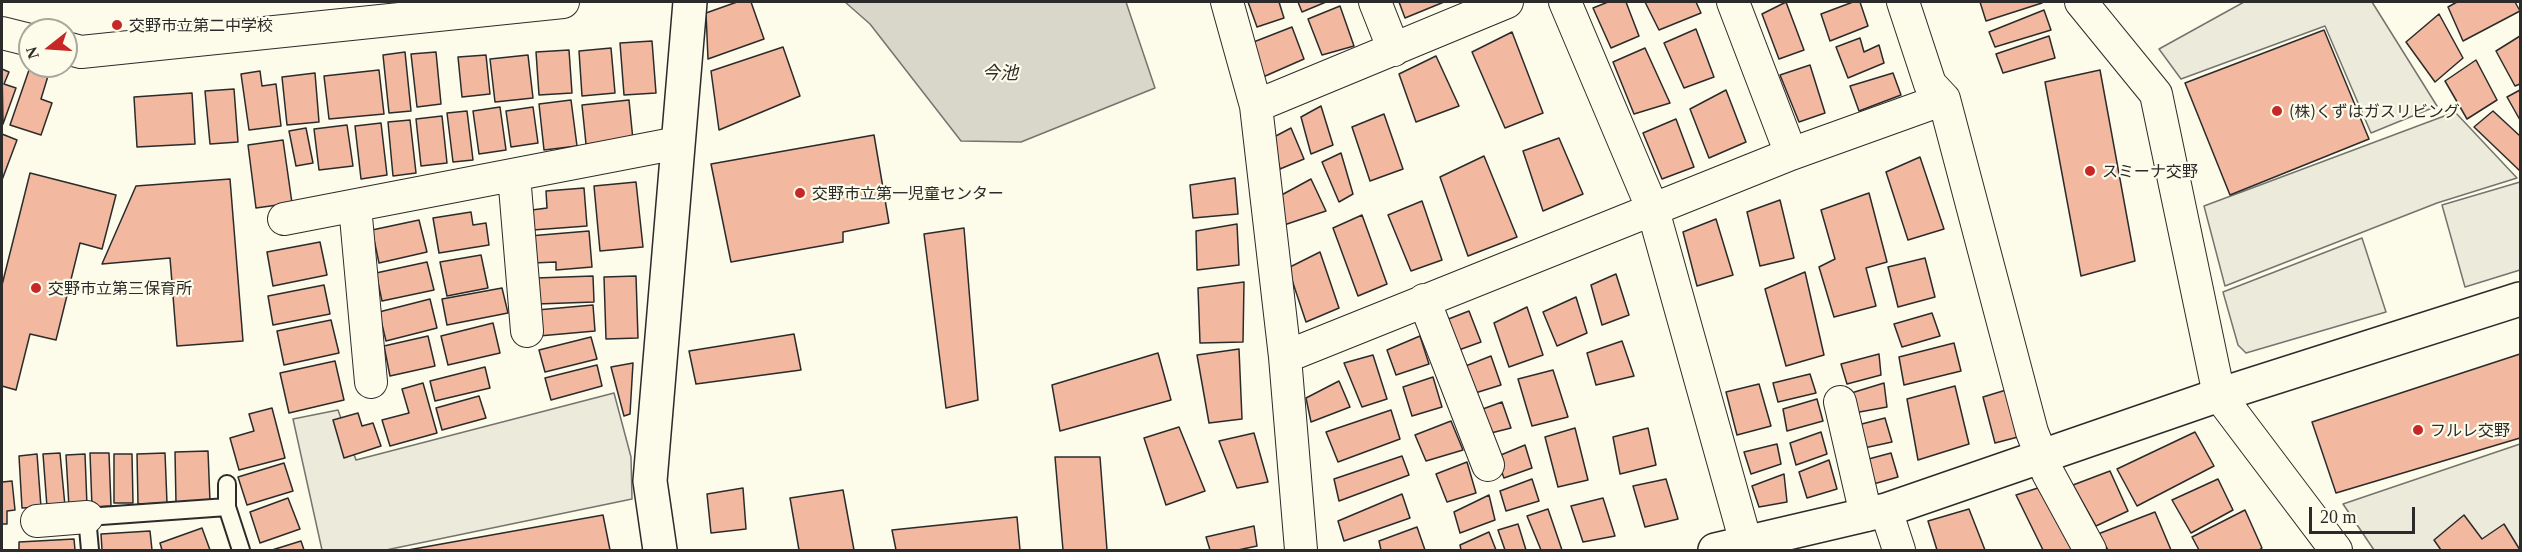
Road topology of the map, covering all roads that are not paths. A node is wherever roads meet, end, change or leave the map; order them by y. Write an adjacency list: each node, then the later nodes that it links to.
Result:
1 (563, 2): 13 (street)
2 (690, 2): 16 (street)
3 (1227, 2): 15 (street)
4 (1375, 2): 12 (street)
5 (1507, 2): 12 (street)
6 (1565, 2): 20 (street)
7 (1733, 2): 17 (street)
8 (1903, 2): 14 (street)
9 (2081, 2): 27 (street)
10 (2, 33): 11 (street)
11 (18, 37)
12 (1394, 50): 15 (street)
13 (78, 51)
14 (1944, 99): 17 (street); 29 (street)
15 (1256, 106): 25 (street)
16 (678, 143): 18 (street); 39 (street)
17 (1791, 154): 20 (street)
18 (514, 175): 19 (street); 24 (street)
19 (355, 206): 21 (street); 26 (street)
20 (1653, 210): 23 (street); 36 (street)
21 (284, 219)
22 (2520, 299): 27 (street)
23 (1424, 300): 25 (street); 30 (street)
24 (527, 331)
25 (1285, 357): 40 (street)
26 (371, 382)
27 (2219, 395): 29 (street); 44 (street)
28 (1840, 402): 33 (street)
29 (2041, 457): 33 (street); 43 (street)
30 (1488, 465)
31 (227, 484): 32 (lane)
32 (227, 507): 34 (lane); 38 (lane)
33 (1876, 512): 36 (street); 42 (street)
34 (87, 517): 35 (street); 37 (lane)
35 (37, 521)
36 (1746, 543): 41 (street)
37 (90, 550)
38 (242, 550)
39 (660, 550)
40 (1300, 550)
41 (1715, 550)
42 (1899, 550)
43 (2090, 550)
44 (2336, 550)

